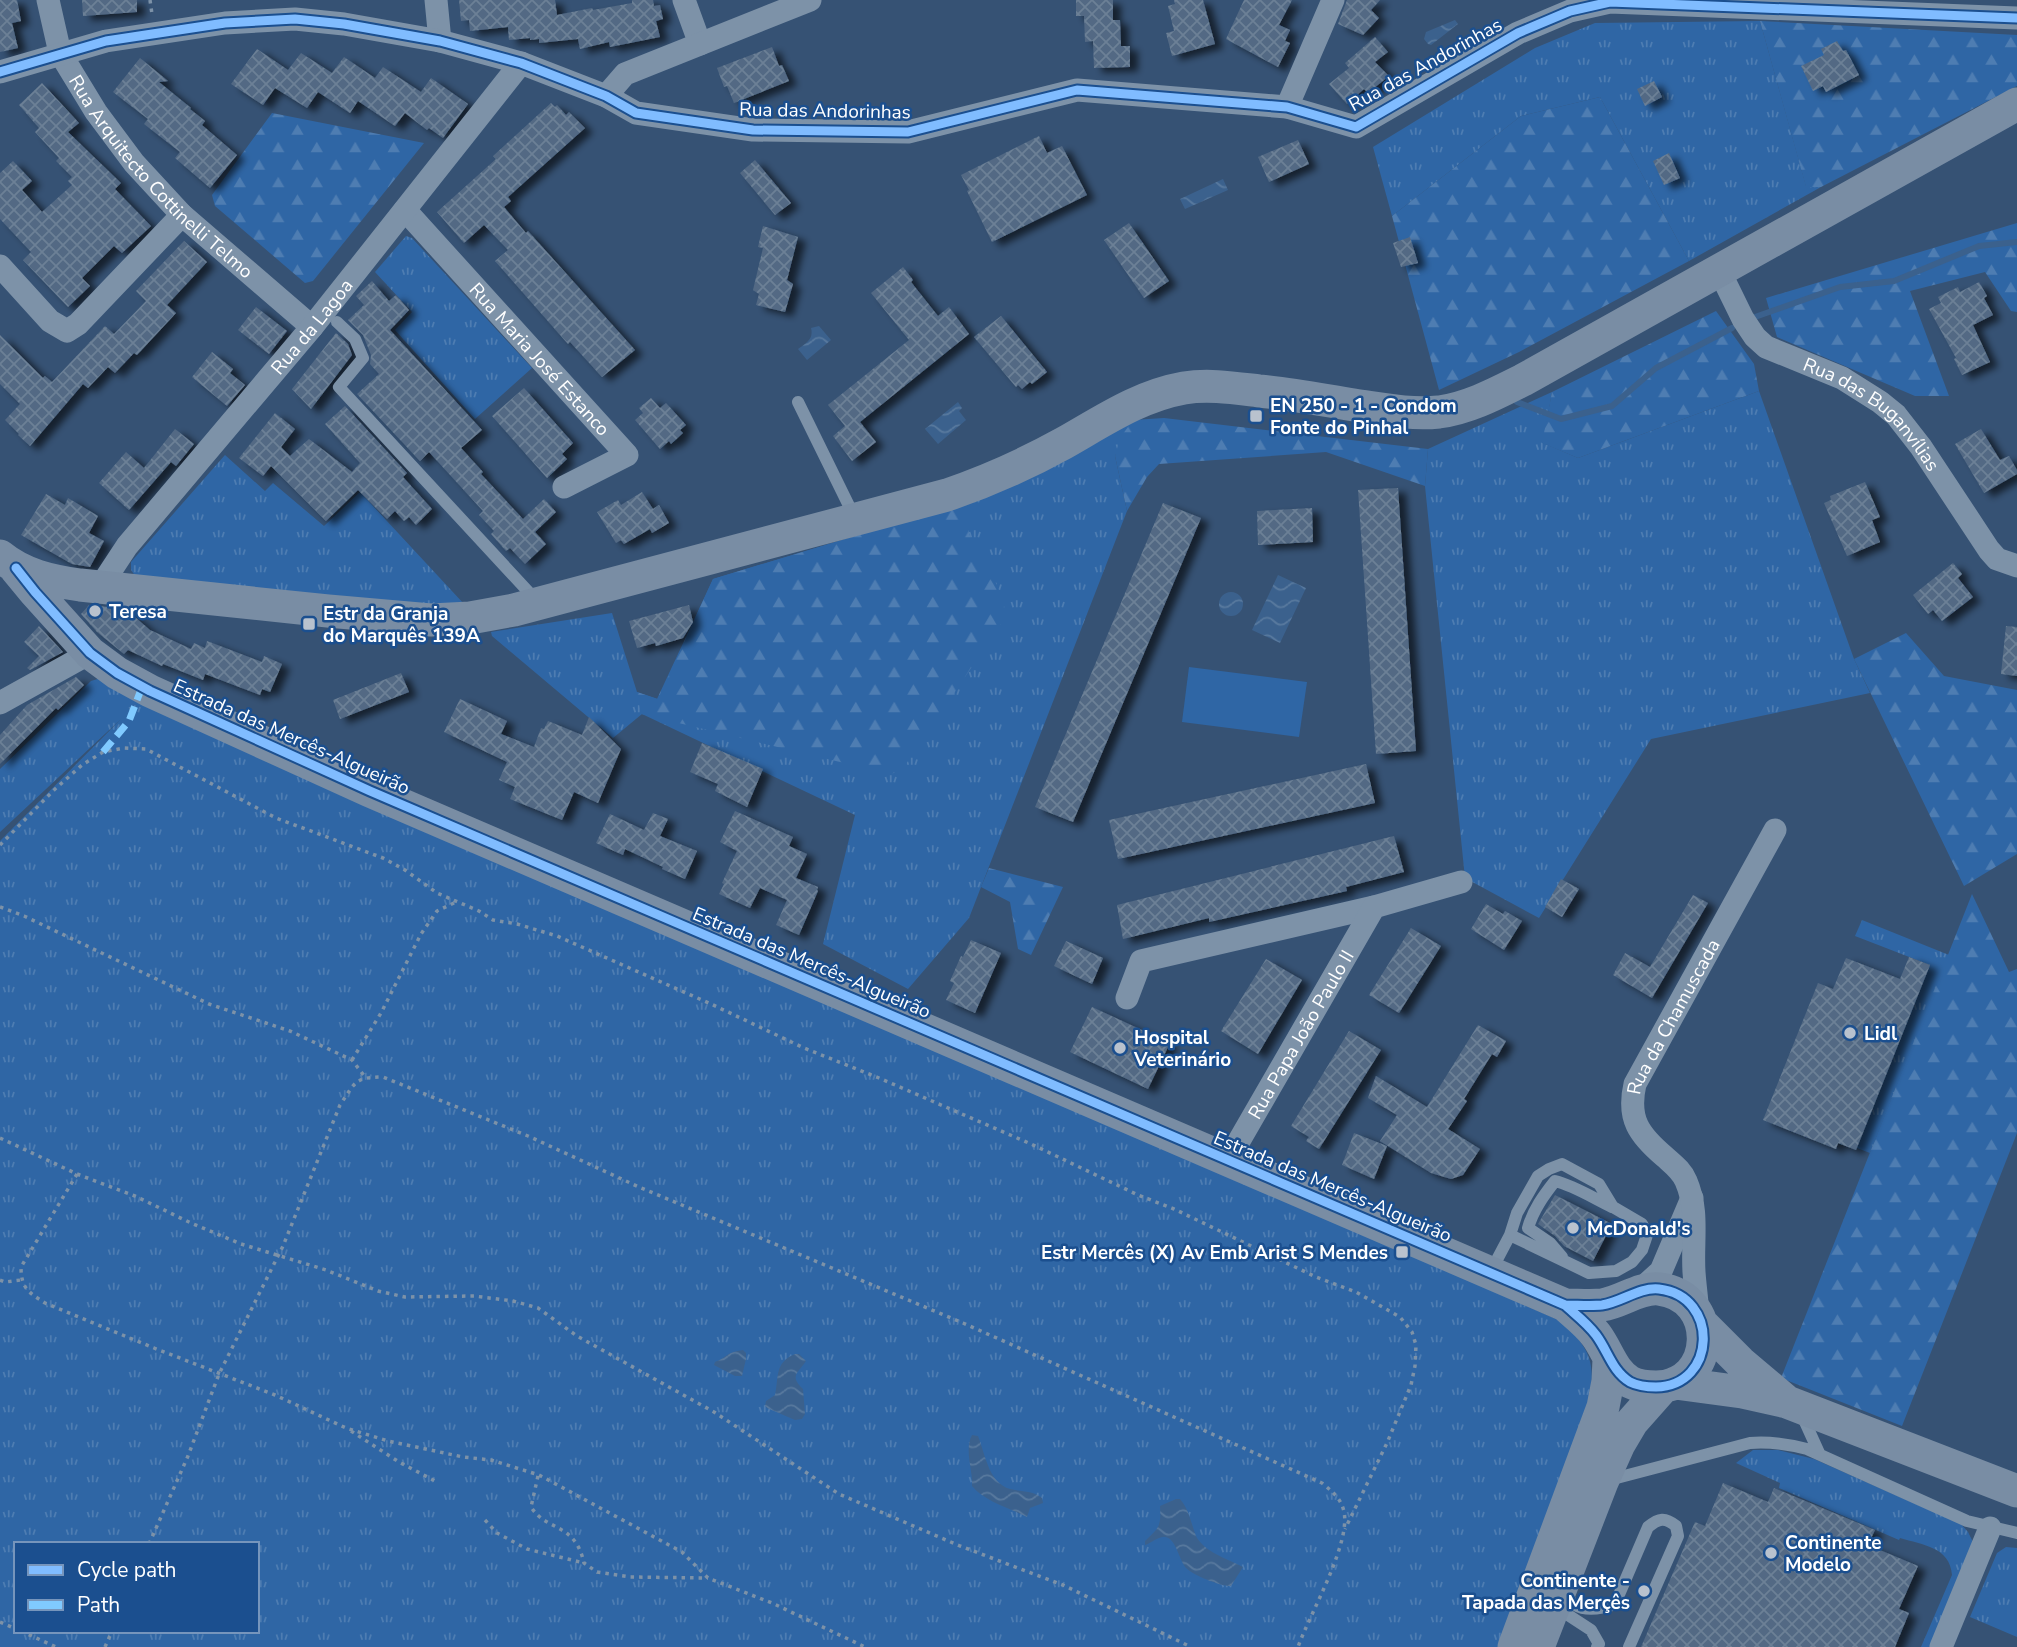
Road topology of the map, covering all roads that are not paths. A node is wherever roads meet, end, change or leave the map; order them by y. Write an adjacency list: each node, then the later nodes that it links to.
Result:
1 (48, 0): 9 (street, Rua Arquitecto Cottinelli Telmo)
2 (436, 0): 7 (street)
3 (684, 0): 8 (street)
4 (810, 0): 8 (street)
5 (1333, 0): 14 (street)
6 (2017, 19): 14 (street, Rua das Andorinhas)
7 (440, 41): 9 (street, Rua das Andorinhas); 10 (street, Rua das Andorinhas)
8 (700, 44): 12 (street)
9 (60, 54): 11 (street, Rua das Andorinhas); 16 (street, Rua Arquitecto Cottinelli Telmo)
10 (521, 63): 12 (street, Rua das Andorinhas); 15 (street, Rua da Lagoa)
11 (0, 72)
12 (606, 96): 14 (street, Rua das Andorinhas)
13 (2017, 104): 18 (street)
14 (1287, 107)
15 (405, 210): 20 (street, Rua da Lagoa); 22 (street, Rua Maria José Estanco)
16 (182, 215): 17 (street); 20 (street, Rua Arquitecto Cottinelli Telmo)
17 (0, 266)
18 (1719, 270): 23 (street); 25 (street, Rua das Buganvílias)
19 (337, 323): 27 (lane)
20 (312, 327): 26 (street, Rua da Lagoa)
21 (798, 402): 23 (lane)
22 (564, 487)
23 (855, 519): 27 (street)
24 (8, 562): 26 (street); 28 (street, Estrada das Mercês-Algueirão)
25 (2017, 566)
26 (90, 586): 27 (street); 28 (street)
27 (539, 603)
28 (64, 622): 29 (street, Estrada das Mercês-Algueirão)
29 (90, 653): 30 (street); 35 (street, Estrada das Mercês-Algueirão)
30 (1, 701)
31 (1775, 830): 36 (street, Rua da Chamuscada)
32 (1461, 882): 33 (street)
33 (1374, 907): 34 (street); 35 (street, Rua Papa João Paulo II)
34 (1126, 998)
35 (1228, 1160): 42 (street, Estrada das Mercês-Algueirão)
36 (1692, 1198): 40 (street); 45 (street, Rua da Chamuscada)
37 (1612, 1208): 38 (lane); 39 (lane); 41 (lane)
38 (1510, 1235): 41 (lane); 42 (lane)
39 (1647, 1235): 40 (lane); 41 (lane)
40 (1672, 1246): 43 (street)
41 (1566, 1262)
42 (1490, 1272): 44 (street, Estrada das Mercês-Algueirão)
43 (1632, 1295): 44 (street, Estrada das Mercês-Algueirão); 45 (street, Estrada das Mercês-Algueirão); 46 (street)
44 (1565, 1305): 46 (street, Estrada das Mercês-Algueirão)
45 (1700, 1320): 47 (street); 48 (street, Estrada das Mercês-Algueirão)
46 (1608, 1355): 47 (street, Estrada das Mercês-Algueirão); 54 (street)
47 (1669, 1385): 48 (street, Estrada das Mercês-Algueirão); 50 (street)
48 (1792, 1404): 49 (lane); 51 (street, Estrada das Mercês-Algueirão)
49 (1820, 1455): 50 (lane); 52 (lane)
50 (1602, 1482): 55 (street)
51 (2017, 1491)
52 (1990, 1528): 53 (lane); 60 (street)
53 (2017, 1533)
54 (1553, 1542): 55 (lane); 56 (street)
55 (1559, 1593): 57 (street); 58 (lane); 59 (lane)
56 (1514, 1647)
57 (1538, 1647)
58 (1597, 1647)
59 (1629, 1647)
60 (1941, 1647)

